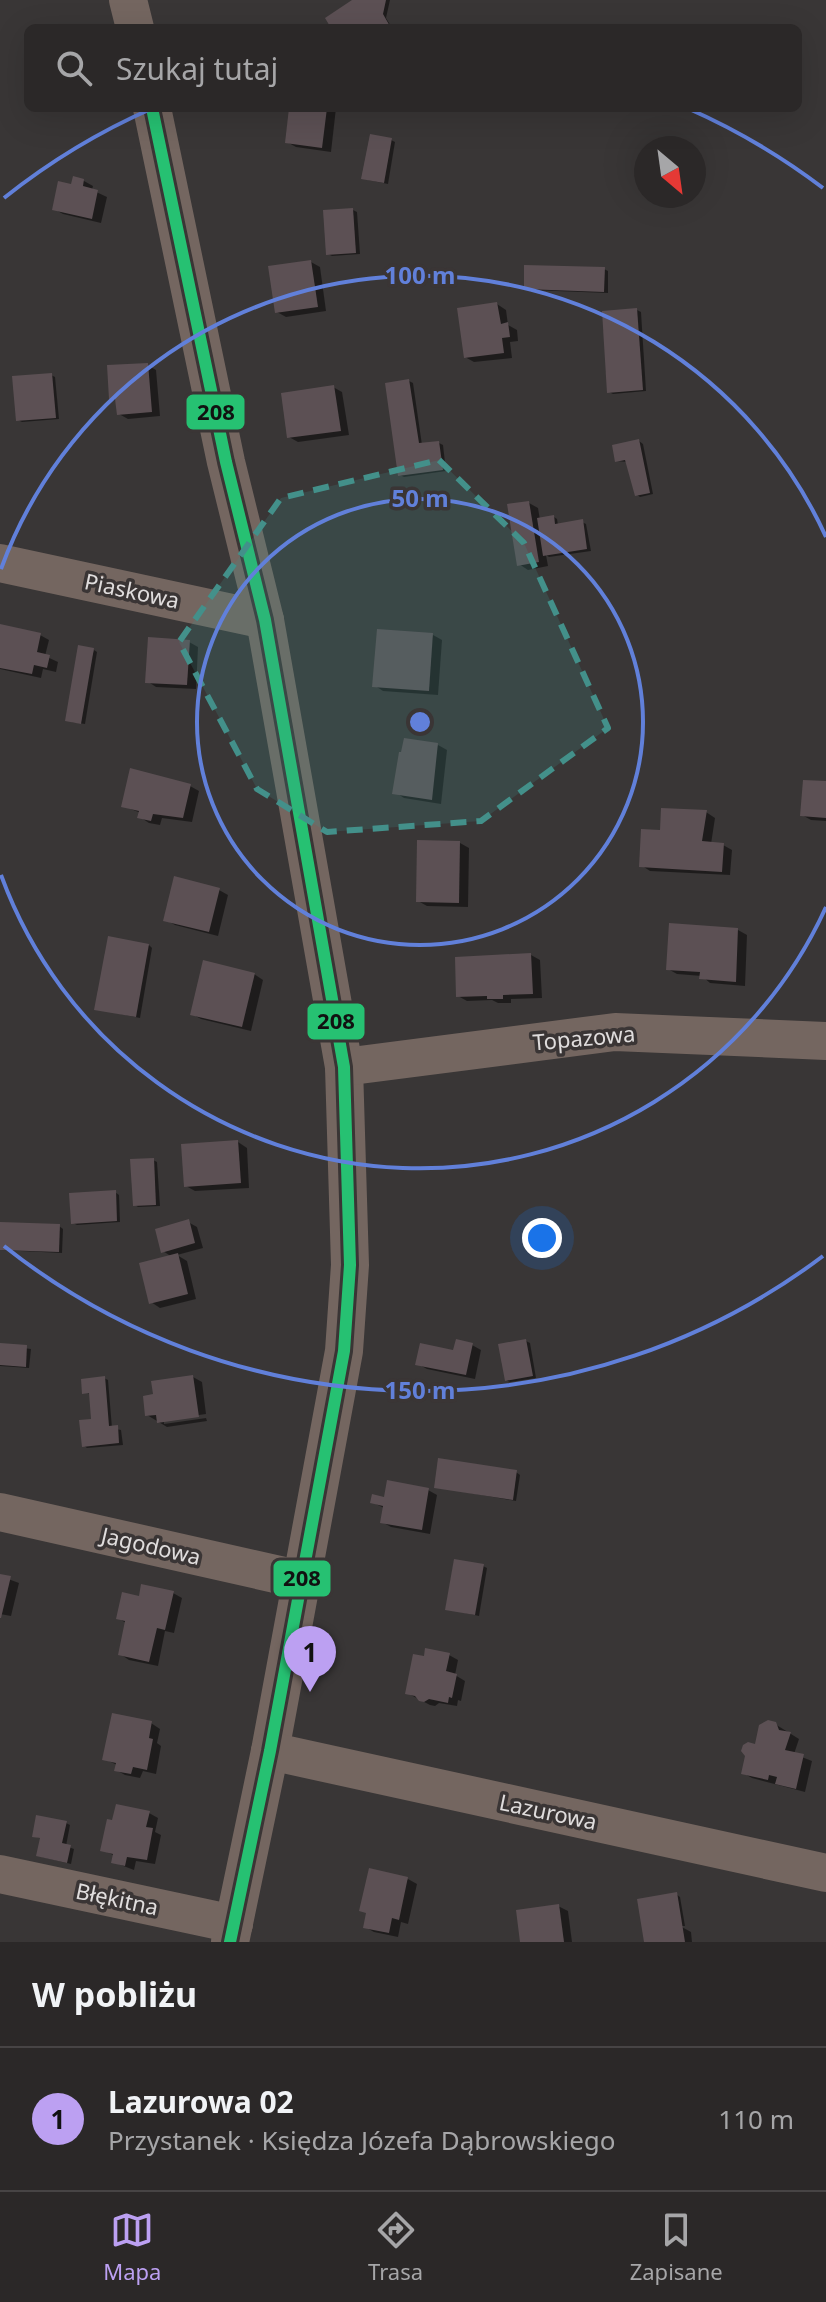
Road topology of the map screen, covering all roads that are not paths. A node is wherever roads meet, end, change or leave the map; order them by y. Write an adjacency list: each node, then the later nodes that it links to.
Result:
1 (128, 0): 2 (street)
2 (134, 24)
3 (153, 112): 5 (street)
4 (0, 563): 5 (street, Piaskowa)
5 (265, 620): 7 (street)
6 (826, 1041): 7 (street, Topazowa)
7 (344, 1067): 9 (street)
8 (0, 1512): 9 (street, Jagodowa)
9 (302, 1580): 10 (street)
10 (270, 1751): 11 (street, Lazurowa); 13 (street)
11 (826, 1873)
12 (0, 1874): 13 (street, Błękitna)
13 (232, 1933)

